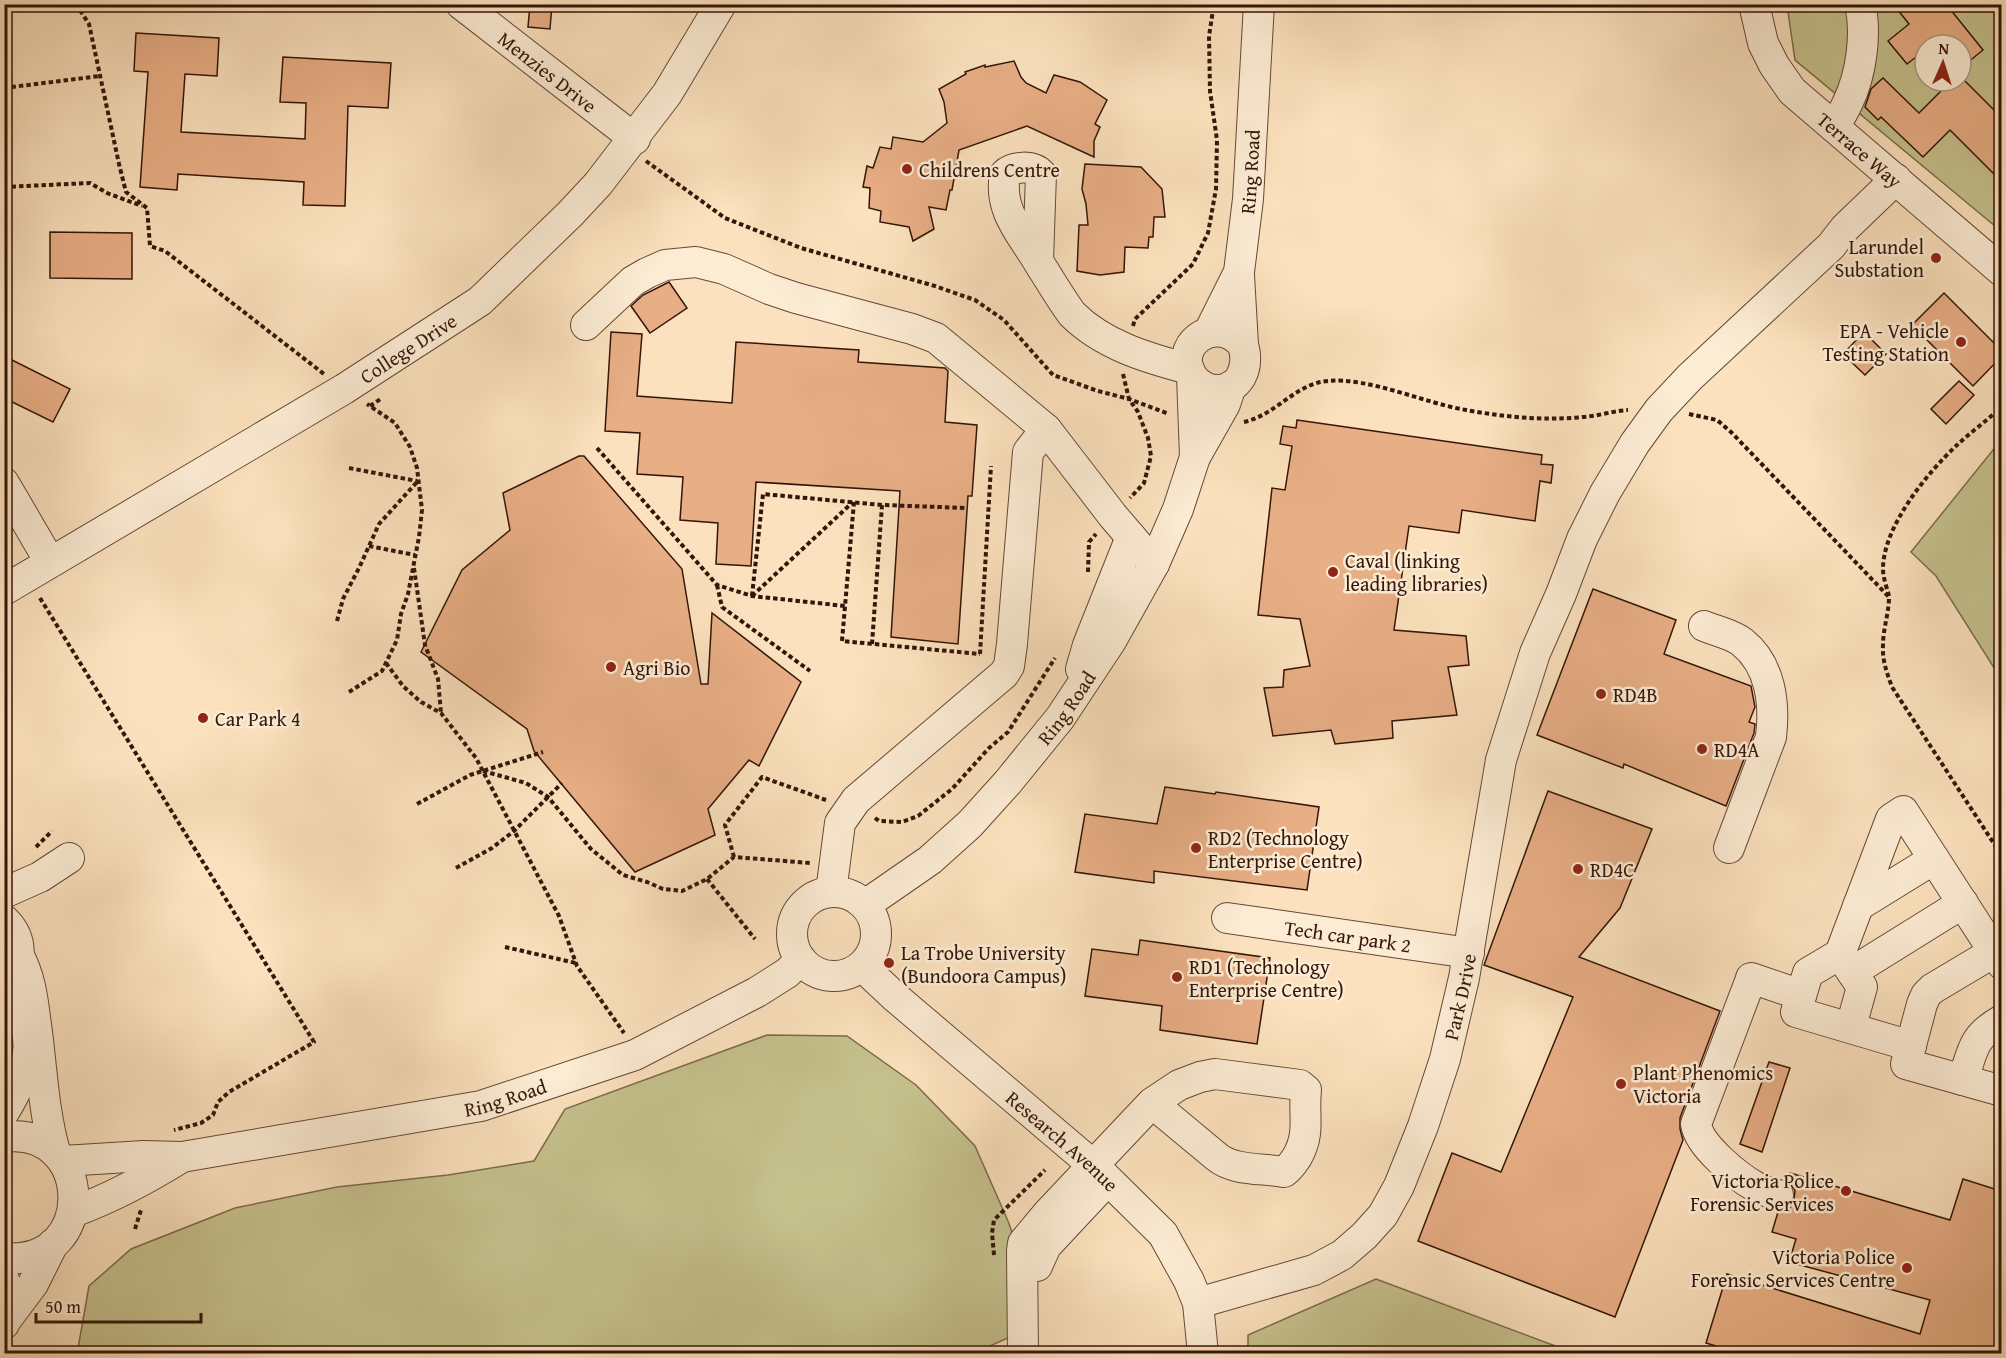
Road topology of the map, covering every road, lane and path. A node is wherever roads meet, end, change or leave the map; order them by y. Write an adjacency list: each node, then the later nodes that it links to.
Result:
1 (15, 4): 9 (path)
2 (76, 4): 10 (path)
3 (461, 4): 13 (street, Menzies Drive)
4 (721, 4): 13 (street, College Drive)
5 (1214, 4): 23 (path)
6 (1259, 4): 19 (street, Ring Road)
7 (1754, 4): 12 (street, Terrace Way)
8 (1860, 4): 12 (street)
9 (4, 14)
10 (100, 76): 11 (path); 16 (path)
11 (4, 88)
12 (1834, 127): 14 (street, Terrace Way)
13 (635, 139): 25 (street, College Drive); 28 (path)
14 (1896, 179): 18 (street, Terrace Way); 30 (street, Park Drive)
15 (4, 187): 16 (path)
16 (147, 208): 25 (path)
17 (1038, 261): 23 (street)
18 (2001, 271)
19 (1239, 272): 21 (street, Ring Road); 22 (street)
20 (586, 325): 33 (street)
21 (1203, 335): 22 (street); 23 (street); 24 (street)
22 (1243, 345): 27 (street)
23 (1125, 348): 24 (street); 28 (path)
24 (1191, 373): 27 (street); 35 (street, Ring Road)
25 (333, 377): 26 (path); 38 (path); 48 (street, College Drive)
26 (313, 379)
27 (1231, 386): 35 (street, Ring Road)
28 (1129, 399): 31 (path); 43 (path)
29 (2001, 406): 52 (path)
30 (1659, 410): 32 (path); 52 (path); 91 (street, Park Drive)
31 (1172, 415)
32 (1236, 422)
33 (1046, 429): 43 (street); 83 (street)
34 (597, 448): 50 (path)
35 (1195, 458): 47 (street, Ring Road)
36 (991, 466): 57 (path)
37 (349, 468): 38 (path)
38 (418, 482): 44 (path); 45 (path)
39 (4, 483): 48 (street)
40 (854, 501): 41 (path); 51 (path); 51 (path); 53 (path)
41 (882, 505): 42 (path); 56 (path)
42 (967, 508)
43 (1122, 527): 47 (street); 49 (path); 63 (street)
44 (369, 546): 45 (path); 54 (path)
45 (415, 555): 46 (path)
46 (414, 564): 59 (path); 64 (path)
47 (1154, 564): 63 (street, Ring Road)
48 (28, 576): 109 (path)
49 (1089, 581)
50 (717, 585): 51 (path); 61 (path)
51 (752, 596): 53 (path)
52 (1889, 597): 75 (path)
53 (845, 606): 56 (path)
54 (337, 621)
55 (1704, 626): 74 (street)
56 (872, 644): 57 (path)
57 (980, 654): 60 (path)
58 (1057, 656): 71 (path)
59 (386, 663): 62 (path); 64 (path)
60 (980, 664)
61 (810, 671)
62 (349, 692)
63 (1073, 698): 85 (street, Ring Road)
64 (441, 713): 66 (path)
65 (543, 752): 66 (path)
66 (483, 771): 68 (path); 70 (path); 72 (path)
67 (562, 783): 68 (path)
68 (548, 797): 72 (path); 82 (path)
69 (828, 801): 76 (path)
70 (417, 804)
71 (873, 816)
72 (514, 831): 81 (path); 94 (path)
73 (4, 844): 77 (path)
74 (1730, 848)
75 (2001, 856)
76 (734, 857): 80 (path); 82 (path)
77 (4, 858)
78 (69, 858): 87 (street)
79 (1934, 859): 84 (street); 86 (street); 86 (street)
80 (813, 863)
81 (456, 868)
82 (707, 879): 89 (path)
83 (831, 892): 85 (street); 93 (street)
84 (1963, 903): 92 (street); 95 (street)
85 (866, 905): 96 (street)
86 (1858, 906): 95 (street)
87 (5, 912): 97 (street)
88 (1227, 918): 91 (street, Tech car park 2)
89 (755, 939)
90 (505, 947): 94 (path)
91 (1469, 953): 119 (street, Park Drive)
92 (1997, 958): 102 (street)
93 (801, 960): 96 (street); 103 (street, Ring Road)
94 (576, 963): 103 (path)
95 (1846, 963): 99 (street); 100 (street)
96 (862, 966): 111 (street, Research Avenue)
97 (12, 967): 110 (street)
98 (4, 988): 107 (street)
99 (1801, 995): 102 (street); 113 (street)
100 (1855, 1012)
101 (2001, 1020): 104 (street)
102 (1911, 1046): 104 (street)
103 (638, 1054): 109 (street, Ring Road)
104 (1963, 1080): 105 (street)
105 (2001, 1091)
106 (1158, 1108): 106 (street); 111 (street)
107 (4, 1112)
108 (4, 1137): 110 (street)
109 (176, 1144): 110 (street, Ring Road); 112 (street, Ring Road)
110 (59, 1156): 114 (street)
111 (1101, 1172): 119 (street, Research Avenue); 121 (street); 122 (street)
112 (148, 1179): 114 (street, Ring Road); 115 (path)
113 (1779, 1195)
114 (73, 1212): 116 (street)
115 (135, 1229)
116 (53, 1244): 117 (street); 120 (street)
117 (4, 1258)
118 (4, 1280): 120 (street)
119 (1198, 1303): 123 (street, Research Avenue)
120 (5, 1322)
121 (1023, 1353)
122 (1039, 1353)
123 (1203, 1353)

